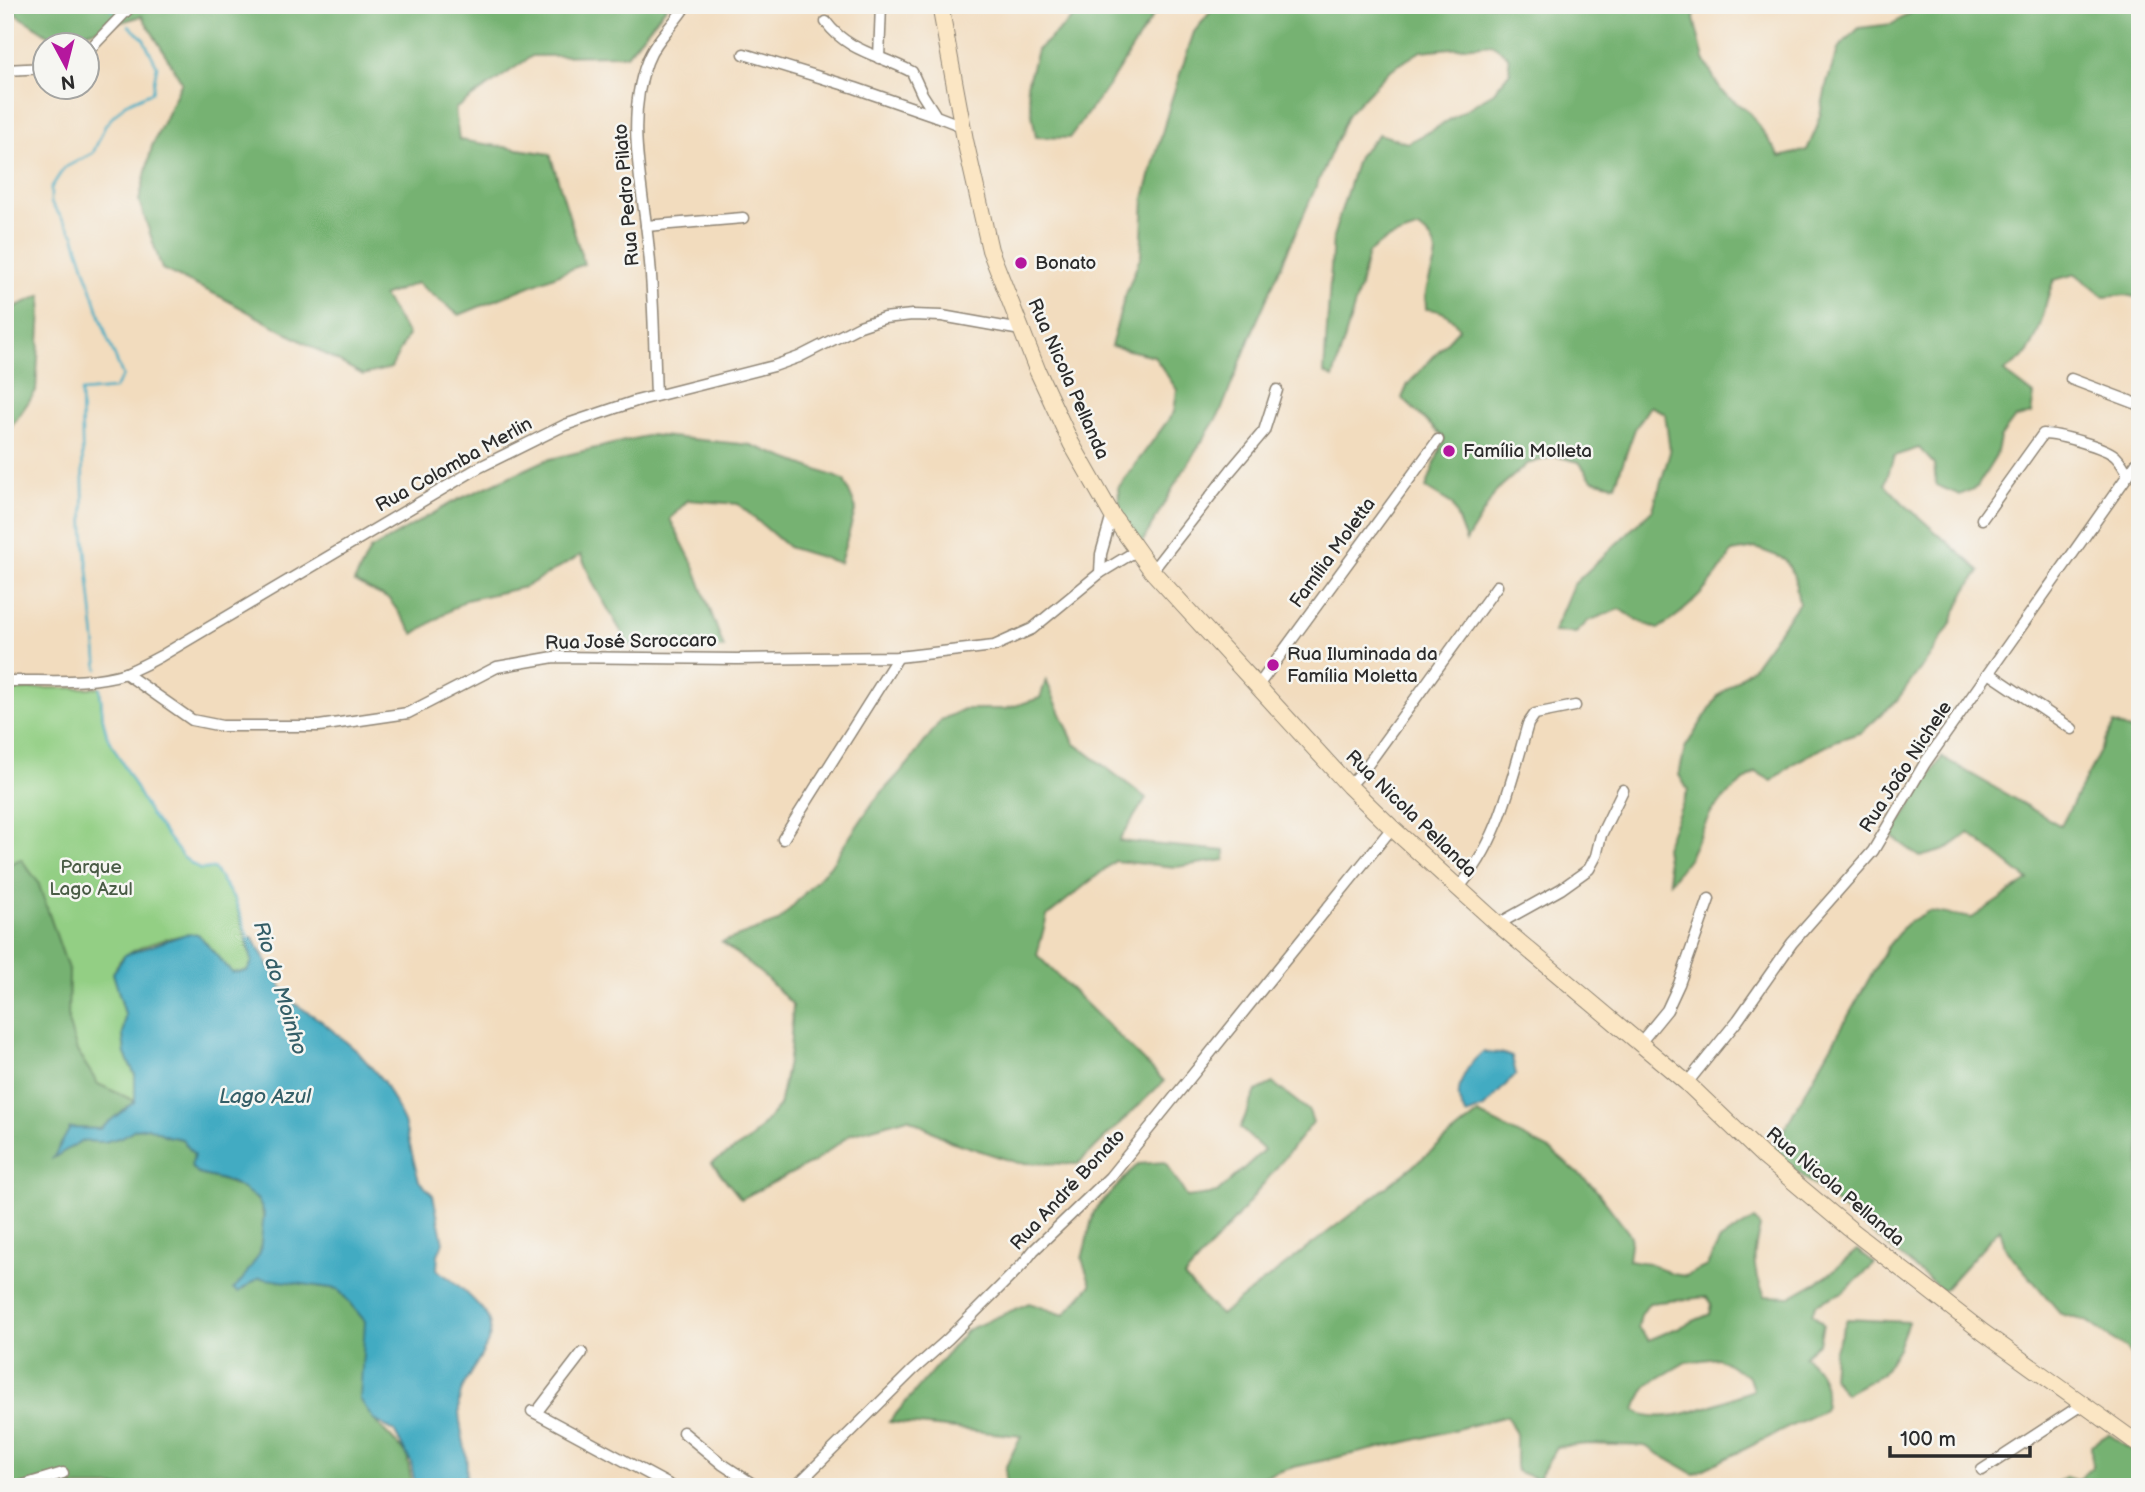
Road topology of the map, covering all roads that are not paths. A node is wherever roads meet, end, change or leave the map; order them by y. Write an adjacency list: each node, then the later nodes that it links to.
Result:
1 (132, 5): 6 (street)
2 (686, 5): 14 (street, Rua Pedro Pilato)
3 (881, 5): 8 (street)
4 (940, 5): 12 (main road, Rua Nicola Pellanda)
5 (826, 22): 8 (street)
6 (102, 36)
7 (744, 54): 11 (street)
8 (879, 58): 11 (street)
9 (32, 69): 10 (street)
10 (5, 70)
11 (936, 116): 12 (street)
12 (962, 126): 15 (main road, Rua Nicola Pellanda)
13 (743, 218): 14 (street)
14 (646, 226): 18 (street, Rua Pedro Pilato)
15 (1021, 330): 18 (street, Rua Colomba Merlin); 23 (main road, Rua Nicola Pellanda)
16 (2071, 379): 19 (street)
17 (1277, 390): 26 (street)
18 (656, 395): 30 (street, Rua Colomba Merlin)
19 (2140, 405)
20 (1438, 440): 33 (street, Família Moletta)
21 (2140, 458): 22 (street, Rua João Nichele)
22 (2128, 475): 24 (street); 31 (street, Rua João Nichele)
23 (1112, 515): 25 (main road, Rua Nicola Pellanda); 27 (street)
24 (1983, 519)
25 (1136, 551): 26 (main road, Rua Nicola Pellanda); 27 (street, Rua José Scroccaro)
26 (1152, 571): 33 (main road, Rua Nicola Pellanda)
27 (1100, 573): 29 (street, Rua José Scroccaro)
28 (1497, 586): 36 (street)
29 (898, 657): 30 (street, Rua José Scroccaro); 39 (street)
30 (125, 673): 32 (street, Rua Colomba Merlin)
31 (1989, 673): 35 (street); 44 (street, Rua João Nichele)
32 (5, 681)
33 (1257, 687): 36 (main road, Rua Nicola Pellanda)
34 (1575, 706): 40 (street)
35 (2072, 729)
36 (1349, 786): 38 (main road, Rua Nicola Pellanda)
37 (1623, 790): 42 (street)
38 (1392, 828): 40 (main road, Rua Nicola Pellanda); 54 (street, Rua André Bonato)
39 (783, 839)
40 (1458, 888): 42 (main road, Rua Nicola Pellanda)
41 (1709, 899): 43 (street)
42 (1497, 924): 43 (main road, Rua Nicola Pellanda)
43 (1640, 1043): 44 (main road, Rua Nicola Pellanda)
44 (1687, 1083): 46 (main road, Rua Nicola Pellanda)
45 (582, 1353): 52 (street)
46 (2083, 1404): 48 (main road, Rua Nicola Pellanda); 49 (street)
47 (683, 1432): 53 (street)
48 (2140, 1445)
49 (1982, 1470)
50 (62, 1473): 51 (street)
51 (17, 1487)
52 (673, 1487)
53 (757, 1487)
54 (795, 1487)

